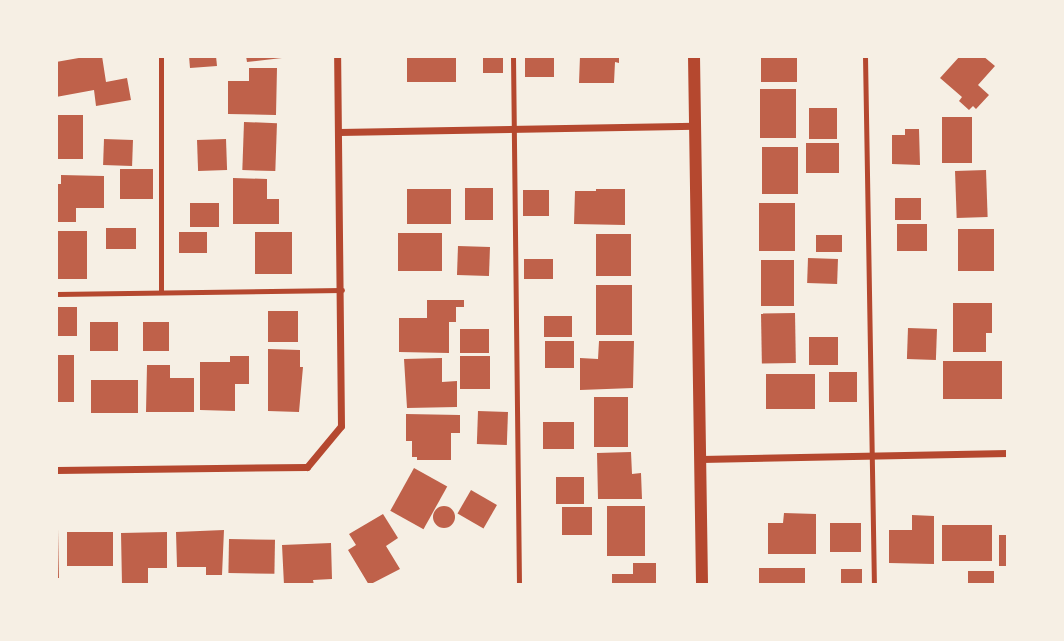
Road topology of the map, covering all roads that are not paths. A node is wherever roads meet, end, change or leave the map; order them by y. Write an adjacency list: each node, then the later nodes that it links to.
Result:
1 (161, 56): 10 (lane)
2 (337, 56): 8 (street)
3 (513, 56): 7 (lane)
4 (694, 56): 6 (street)
5 (865, 56): 13 (lane)
6 (695, 125): 7 (street); 14 (street)
7 (513, 129): 8 (street); 16 (lane)
8 (339, 132): 9 (street)
9 (342, 290): 10 (lane); 15 (street)
10 (162, 291): 11 (lane)
11 (56, 294)
12 (1008, 453): 13 (street)
13 (870, 455): 14 (street); 18 (lane)
14 (701, 459): 17 (street)
15 (56, 470)
16 (519, 585)
17 (702, 585)
18 (874, 585)

